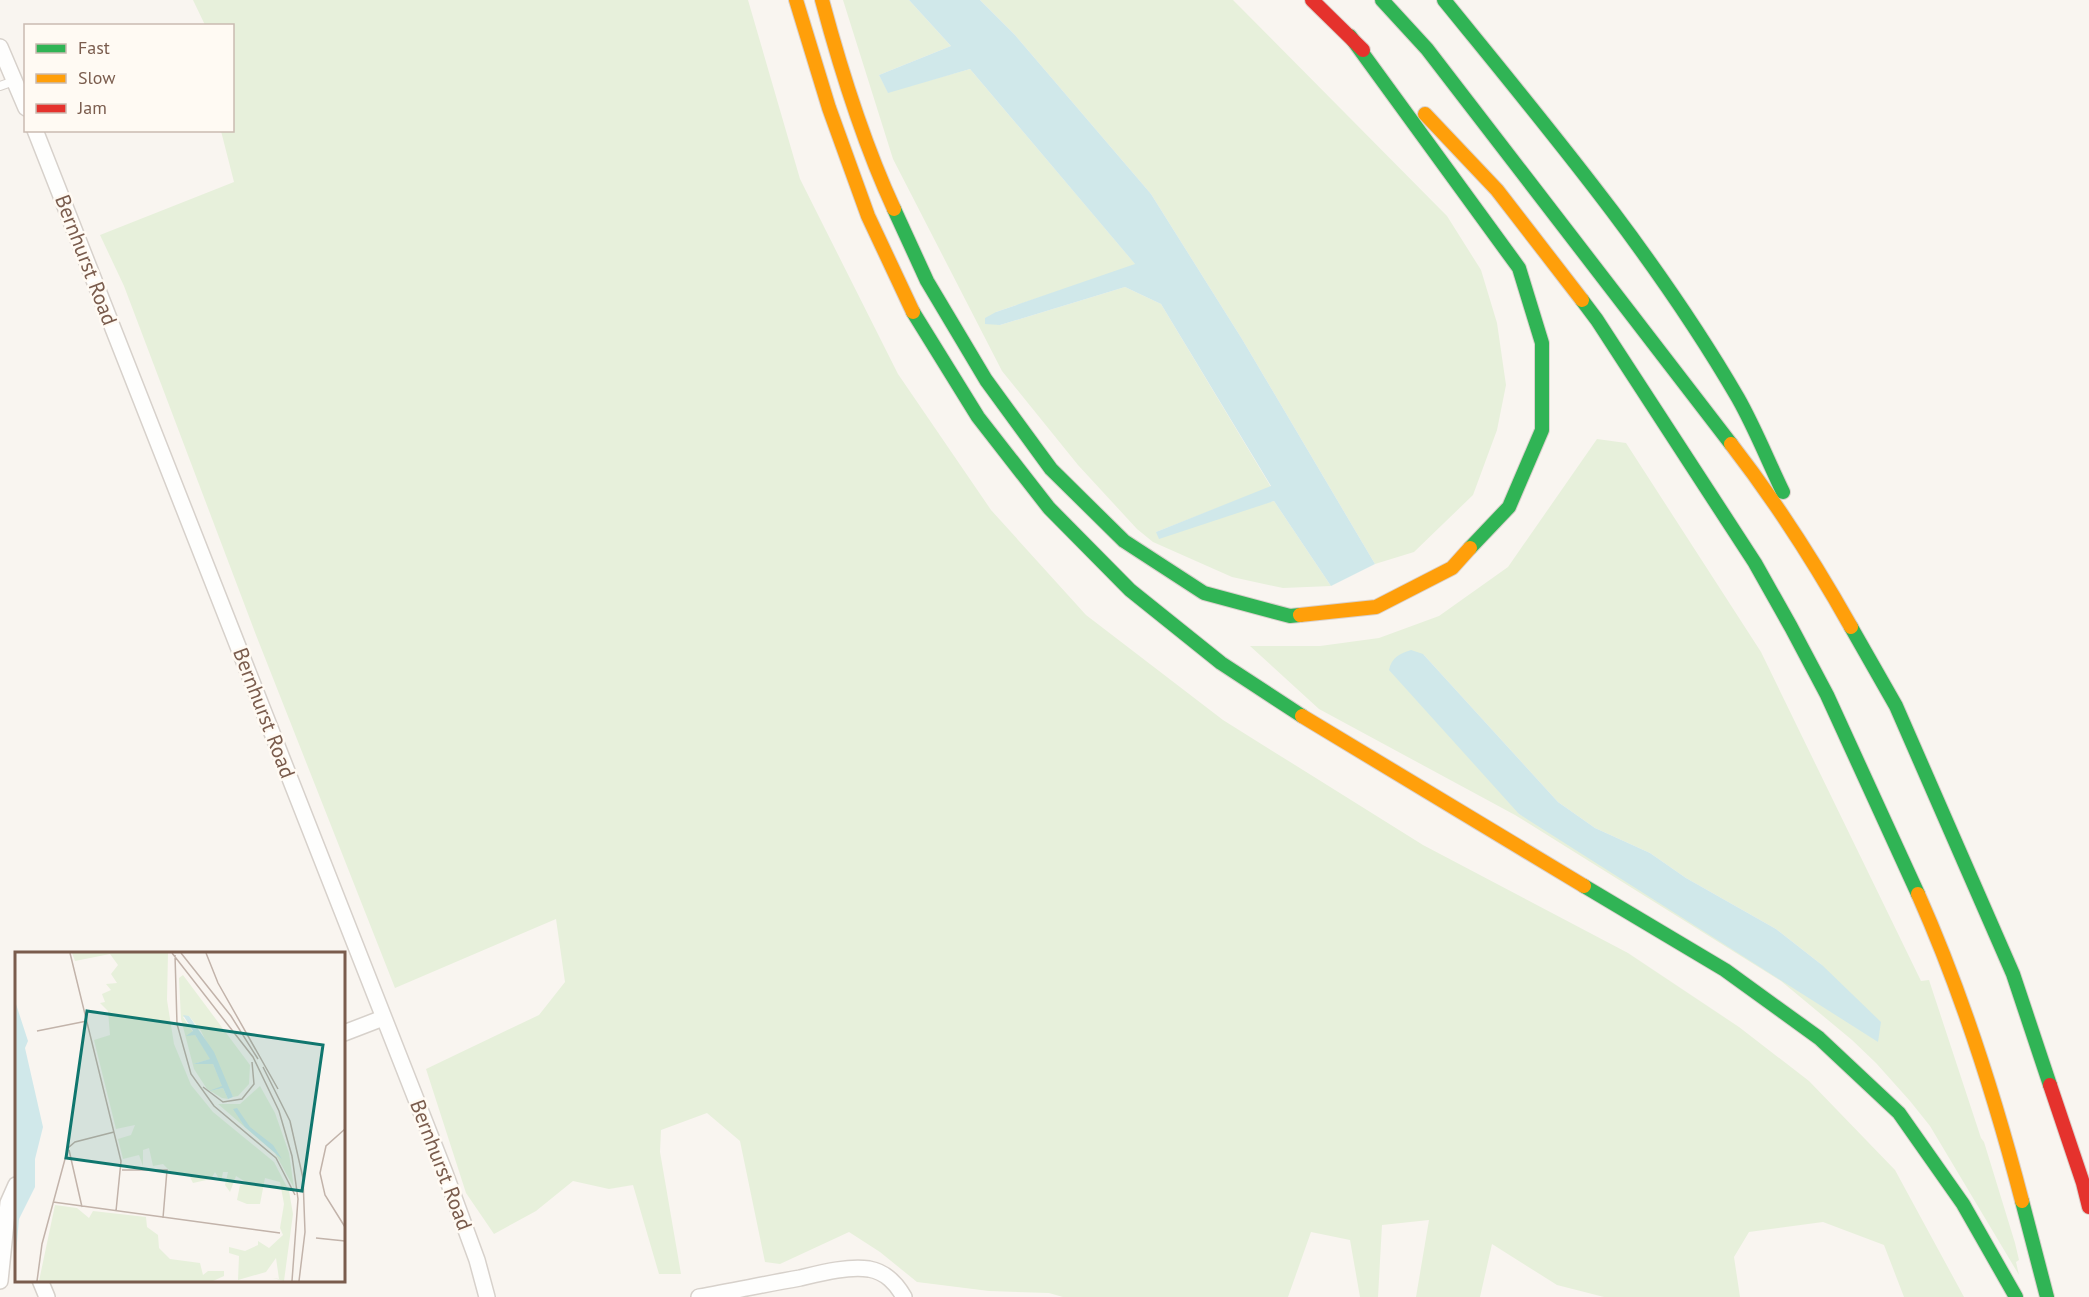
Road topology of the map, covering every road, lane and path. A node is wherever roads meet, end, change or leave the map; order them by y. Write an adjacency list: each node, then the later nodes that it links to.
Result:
1 (796, 0): 24 (highway)
2 (822, 0): 6 (highway)
3 (1312, 0): 6 (highway)
4 (1382, 0): 11 (highway)
5 (1444, 0): 11 (highway)
6 (1350, 36): 25 (highway)
7 (0, 47): 8 (street)
8 (7, 83): 9 (street)
9 (24, 105)
10 (36, 132): 12 (street, Bernhurst Road)
11 (1819, 569): 16 (highway)
12 (383, 1017): 13 (street); 22 (street, Bernhurst Road)
13 (345, 1033)
14 (15, 1187): 15 (street)
15 (8, 1203): 17 (street); 18 (street)
16 (2089, 1206)
17 (15, 1221)
18 (0, 1281)
19 (40, 1282): 21 (street)
20 (901, 1292): 23 (street)
21 (47, 1297)
22 (487, 1297)
23 (699, 1297)
24 (2016, 1297)
25 (2047, 1297)

